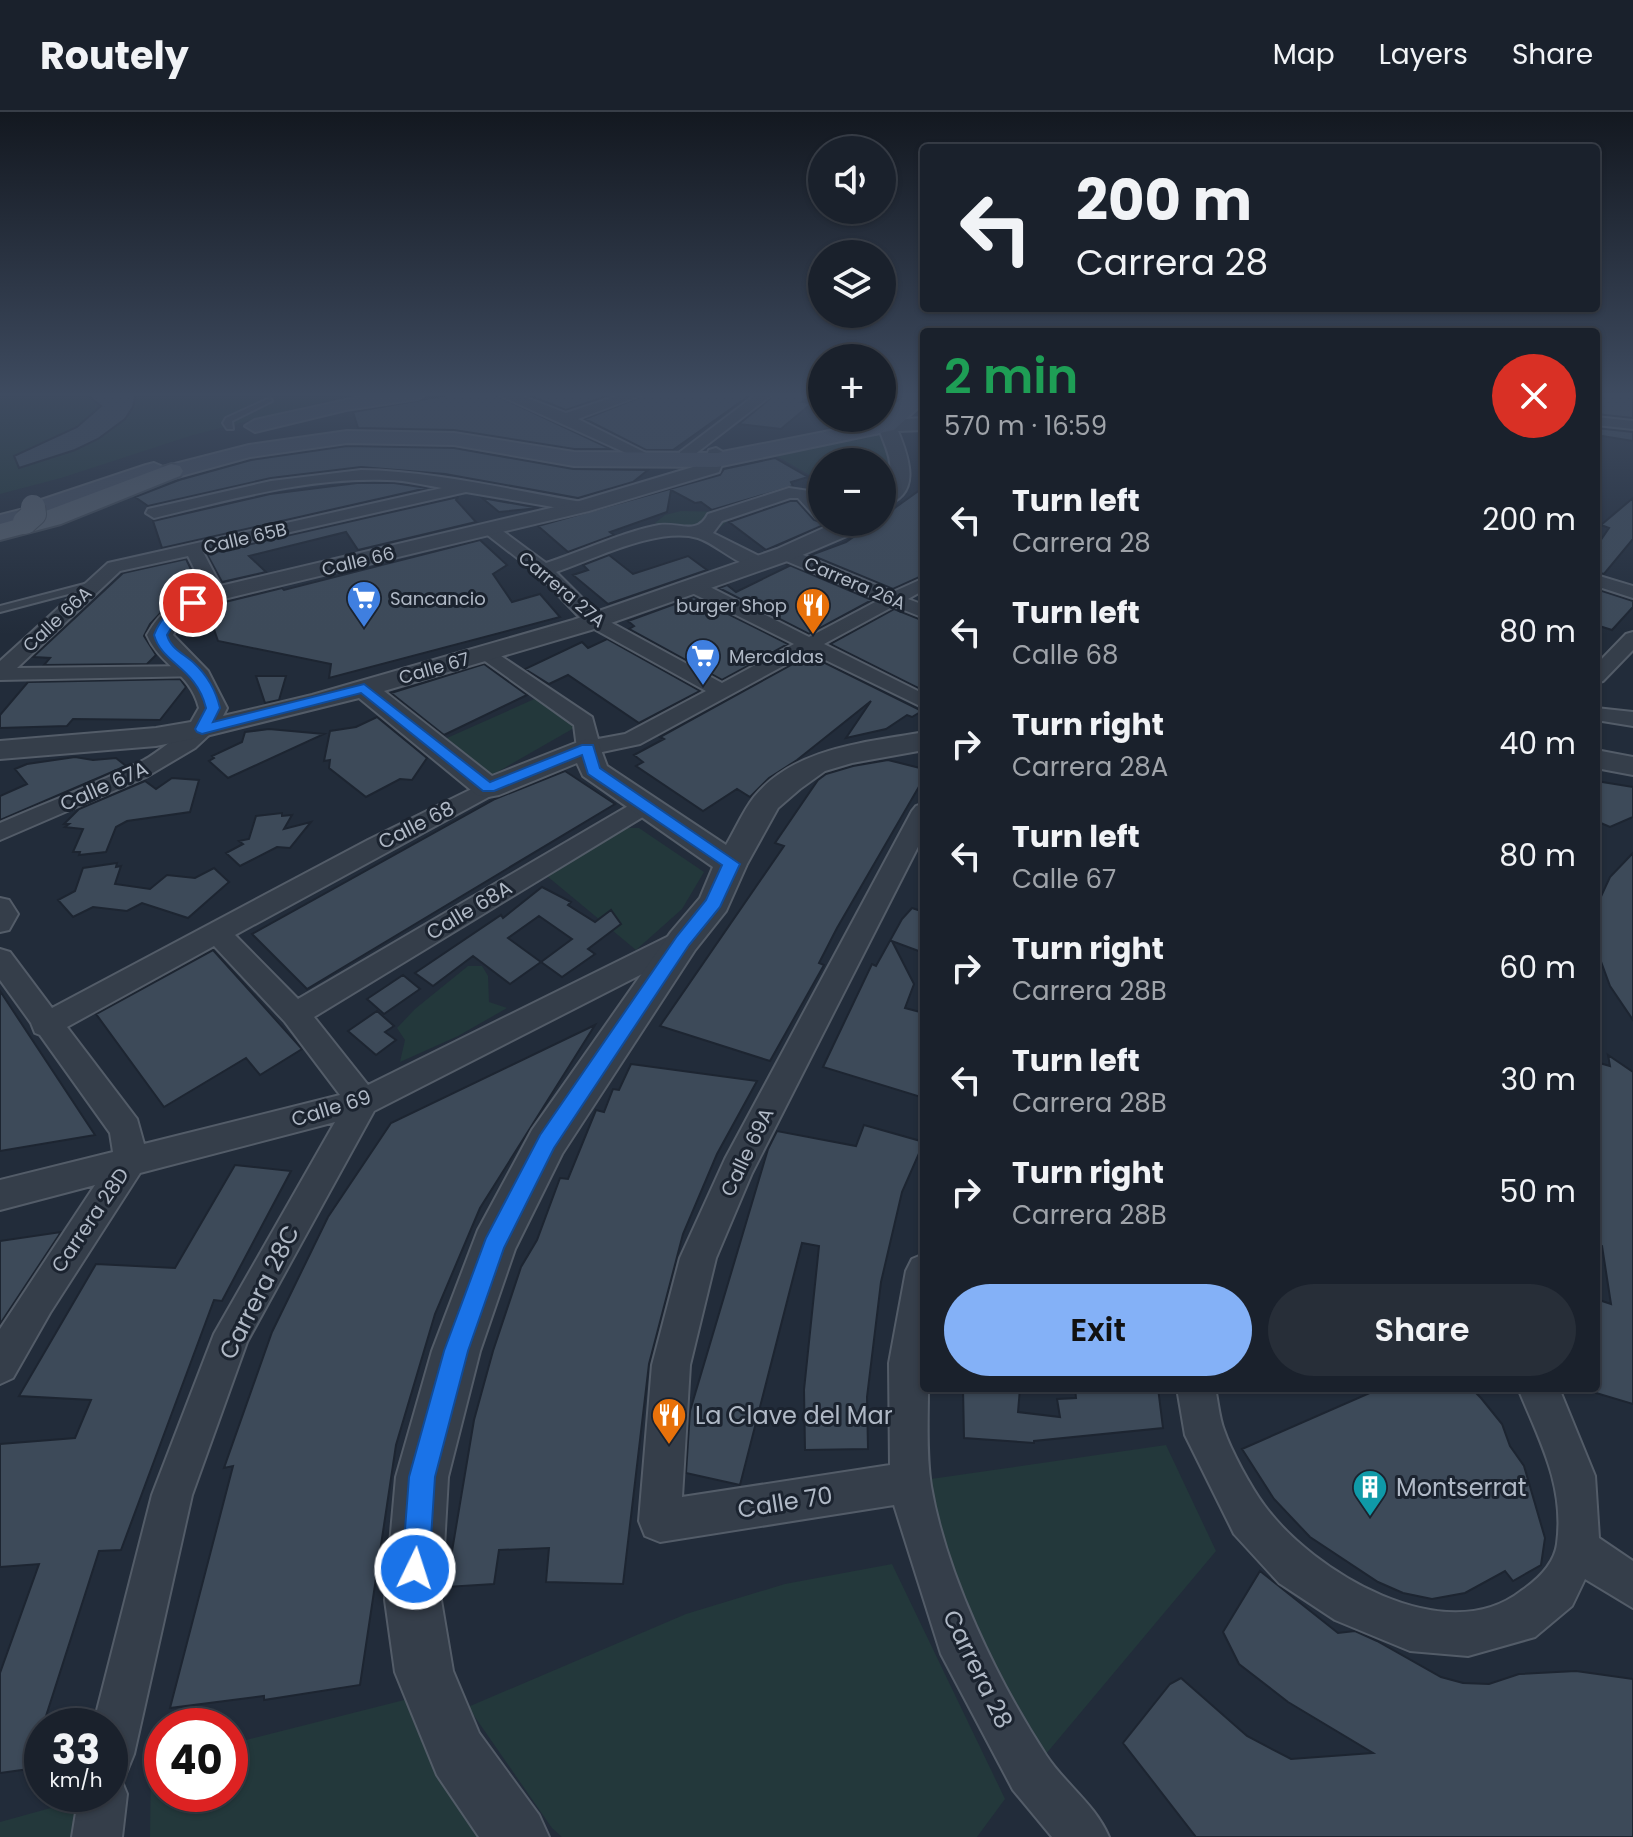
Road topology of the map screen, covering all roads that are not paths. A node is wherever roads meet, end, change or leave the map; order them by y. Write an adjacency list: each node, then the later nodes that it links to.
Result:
1 (105, 474): 9 (main road)
2 (113, 474): 12 (main road)
3 (135, 474): 12 (main road)
4 (144, 474): 12 (main road)
5 (666, 474): 10 (street, Calle 66)
6 (692, 474): 10 (street, Calle 66)
7 (469, 487): 10 (street); 11 (street); 16 (street, Calle 65B)
8 (808, 498): 14 (street)
9 (0, 502): 12 (main road)
10 (577, 505): 13 (street, Calle 66)
11 (154, 513)
12 (13, 519)
13 (490, 530): 20 (street, Carrera 27A); 27 (street, Calle 66)
14 (701, 533): 18 (street); 20 (street)
15 (813, 536): 17 (street, Calle 67)
16 (193, 549): 19 (street, Calle 65B); 27 (street)
17 (785, 554): 18 (street, Calle 67); 28 (street, Carrera 26A)
18 (759, 563): 25 (street, Calle 67)
19 (114, 567): 23 (street, Calle 66A)
20 (544, 570): 31 (street, Carrera 27A)
21 (1633, 572): 26 (street)
22 (1600, 581): 26 (street)
23 (96, 584): 29 (lane); 36 (street, Calle 66A)
24 (920, 585): 28 (street, Calle 68)
25 (693, 586): 31 (street, Calle 67); 33 (street)
26 (1626, 589)
27 (216, 594): 35 (street, Calle 66)
28 (892, 599): 30 (street, Carrera 26A); 33 (street, Calle 68)
29 (0, 609)
30 (920, 610)
31 (594, 621): 34 (street, Calle 67); 39 (street, Carrera 27A)
32 (1633, 638): 37 (street)
33 (809, 643): 39 (street, Calle 68); 40 (street)
34 (485, 654): 38 (street, Calle 67); 45 (street)
35 (195, 672): 36 (street); 43 (street)
36 (0, 673)
37 (1600, 673)
38 (364, 688): 43 (street, Calle 67); 49 (street)
39 (721, 691): 45 (street, Calle 68)
40 (920, 700)
41 (1600, 713): 42 (street)
42 (1626, 718)
43 (202, 729): 46 (street, Calle 67); 52 (street, Calle 67A)
44 (920, 742): 53 (street, Calle 69)
45 (588, 748): 49 (street, Calle 68); 50 (street)
46 (0, 750)
47 (1600, 760): 48 (street)
48 (1633, 766)
49 (488, 788): 56 (street, Calle 68)
50 (643, 807): 53 (street); 59 (street, Calle 68A)
51 (920, 819): 69 (street, Calle 69A)
52 (0, 832)
53 (731, 864): 57 (street, Calle 69)
54 (0, 907): 55 (street)
55 (0, 923)
56 (218, 934): 59 (street); 60 (street, Calle 68)
57 (683, 941): 61 (street, Calle 69); 75 (street, Calle 69)
58 (0, 959): 60 (street, Carrera 28D)
59 (295, 1014): 61 (street)
60 (45, 1025): 62 (street, Carrera 28D)
61 (363, 1102): 62 (street, Calle 69); 72 (street, Carrera 28C)
62 (130, 1161): 63 (street, Calle 69); 65 (street, Carrera 28D)
63 (0, 1195)
64 (920, 1294): 68 (street, Carrera 28)
65 (0, 1365)
66 (1197, 1392): 70 (street)
67 (1540, 1392): 70 (street)
68 (910, 1482): 69 (street, Calle 70); 76 (street, Carrera 28)
69 (660, 1521)
70 (1578, 1549): 71 (street)
71 (1633, 1586)
72 (121, 1708)
73 (100, 1812): 74 (street)
74 (97, 1837)
75 (517, 1837)
76 (1084, 1837)

